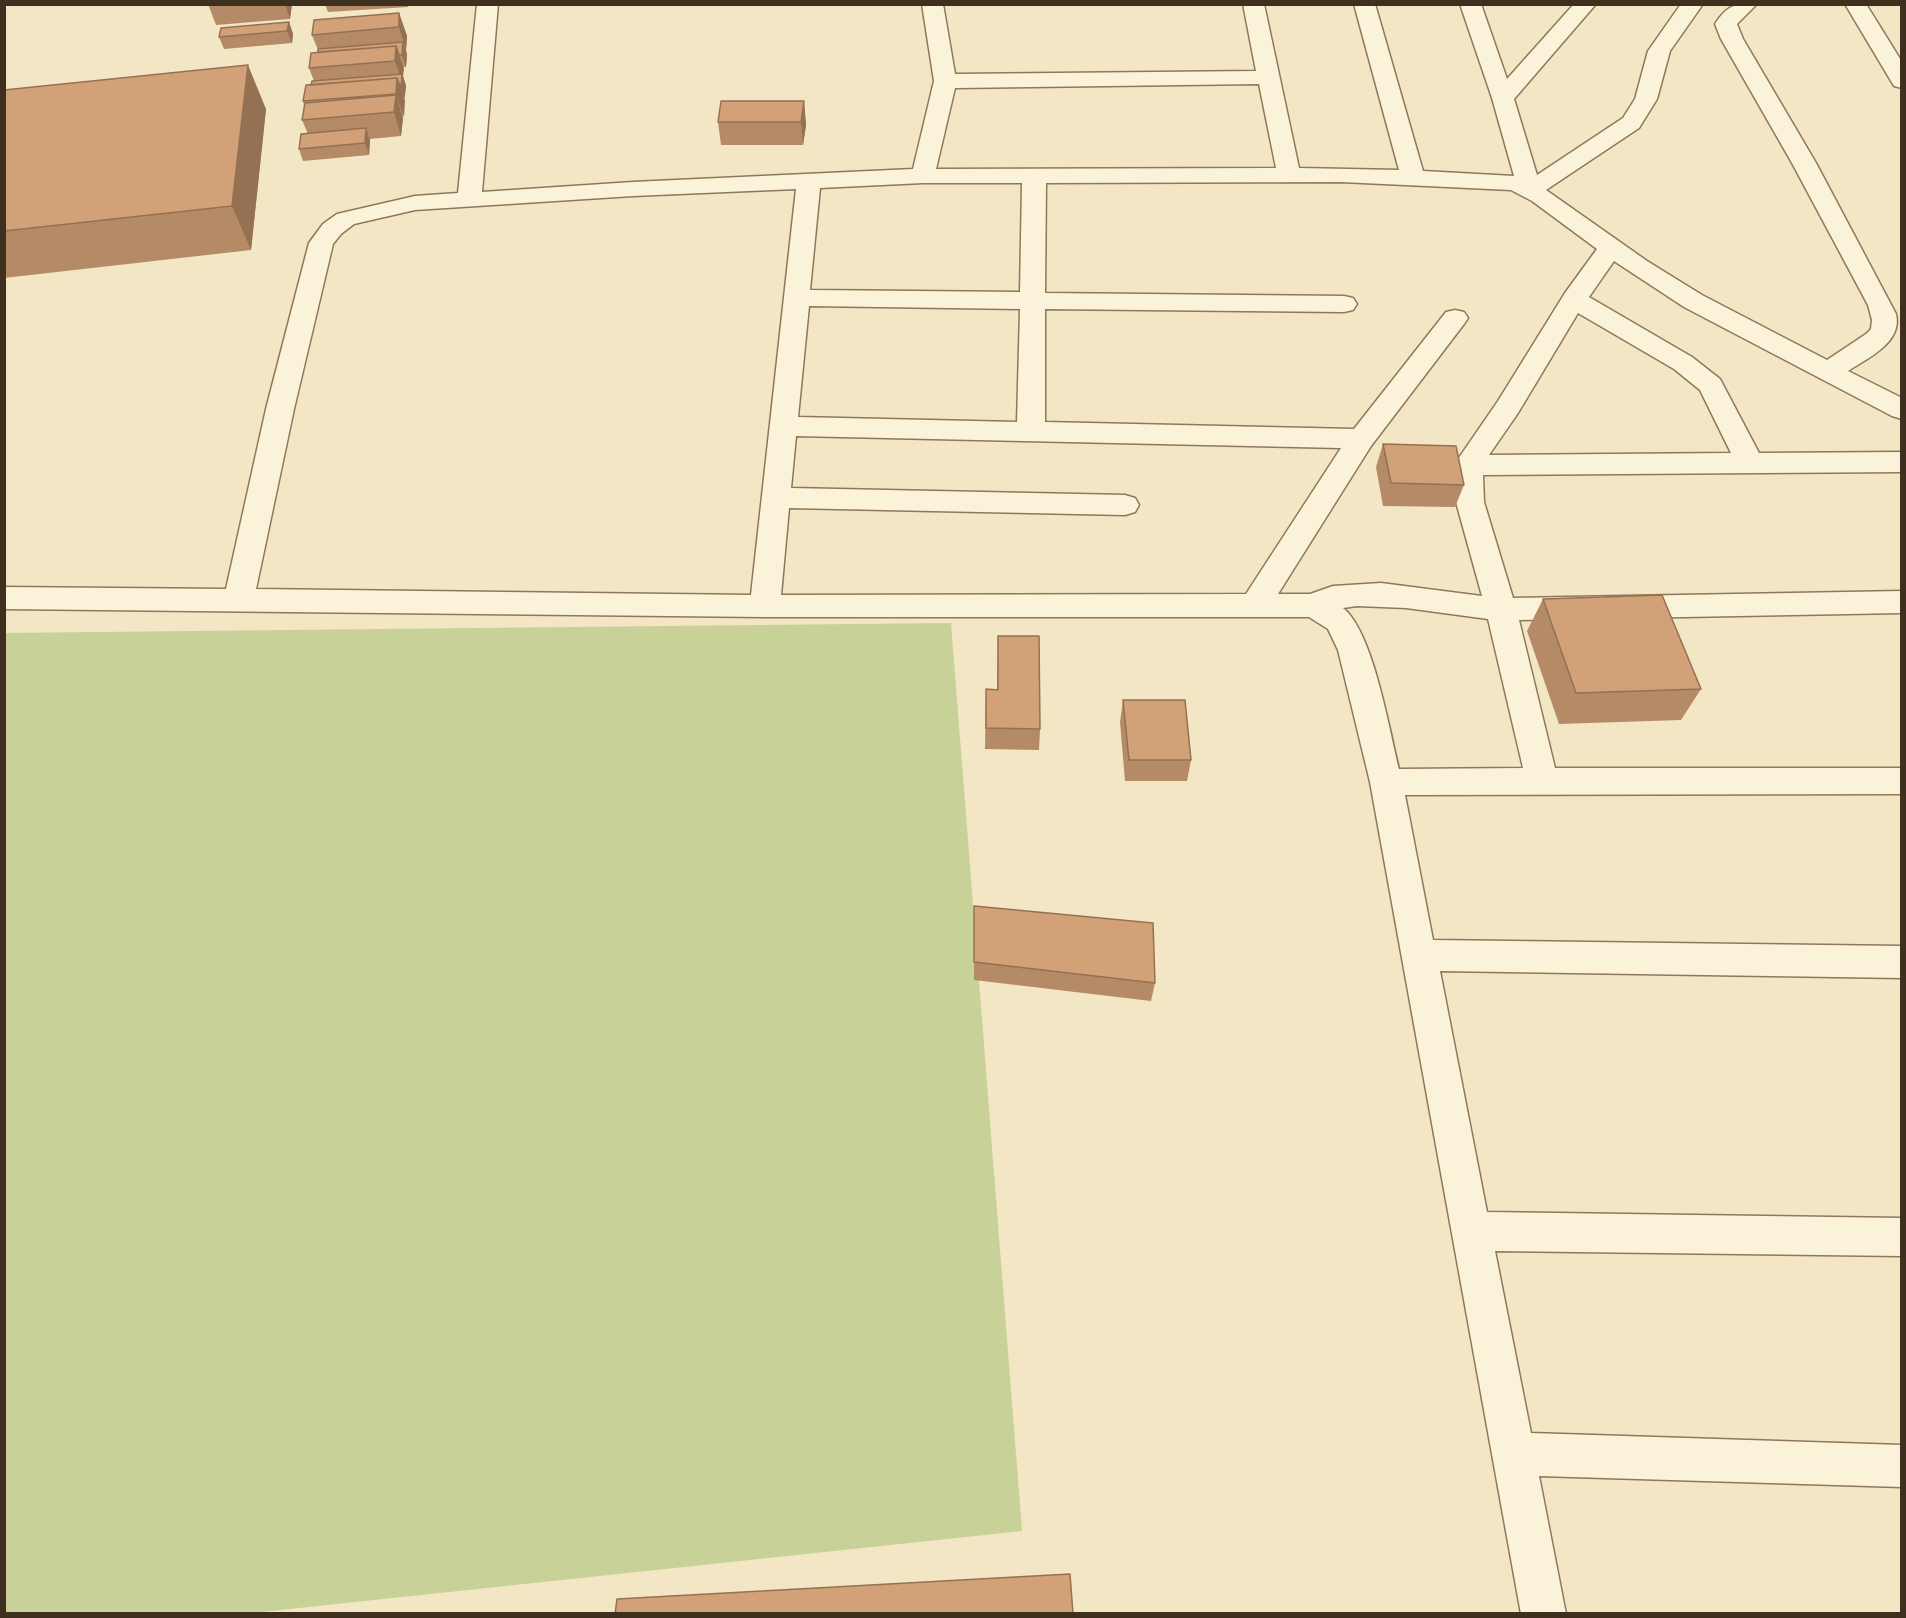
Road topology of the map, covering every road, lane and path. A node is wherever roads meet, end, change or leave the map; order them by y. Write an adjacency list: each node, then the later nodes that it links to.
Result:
1 (488, 4): 20 (street)
2 (932, 4): 11 (street)
3 (1252, 4): 10 (street)
4 (1364, 4): 17 (street)
5 (1470, 4): 13 (street)
6 (1586, 4): 13 (street)
7 (1693, 4): 19 (street)
8 (1747, 4): 27 (street)
9 (1855, 4): 12 (street)
10 (1269, 77): 11 (street); 15 (street)
11 (945, 81): 14 (street)
12 (1902, 81)
13 (1503, 98): 19 (street)
14 (923, 176): 16 (street); 18 (street)
15 (1289, 176): 16 (street); 17 (street)
16 (1034, 177): 24 (street)
17 (1413, 178): 19 (street)
18 (809, 181): 20 (street); 22 (street)
19 (1530, 190): 21 (street)
20 (469, 198): 38 (street)
21 (1611, 248): 23 (street); 27 (street)
22 (797, 298): 24 (street); 29 (street)
23 (1574, 299): 32 (street); 34 (street)
24 (1033, 300): 25 (street); 30 (street)
25 (1344, 304)
26 (1455, 318): 31 (street)
27 (1829, 371): 28 (street)
28 (1902, 410)
29 (784, 426): 30 (street); 35 (street)
30 (1031, 431): 31 (street)
31 (1361, 439): 40 (street)
32 (1749, 462): 33 (street); 34 (street)
33 (1902, 462)
34 (1468, 465): 43 (street)
35 (777, 498): 36 (street); 42 (street)
36 (1125, 506)
37 (4, 598): 38 (street)
38 (239, 600): 42 (street)
39 (1902, 602): 43 (street)
40 (1255, 605): 41 (street); 42 (street)
41 (1310, 605): 43 (street); 45 (street)
42 (765, 606)
43 (1501, 609): 46 (street)
44 (1902, 780): 46 (street)
45 (1386, 782): 46 (street); 47 (street)
46 (1542, 782)
47 (1418, 955): 48 (street); 49 (street)
48 (1902, 962)
49 (1473, 1231): 50 (street); 51 (street)
50 (1902, 1237)
51 (1513, 1454): 52 (street); 53 (street)
52 (1902, 1466)
53 (1544, 1614)

